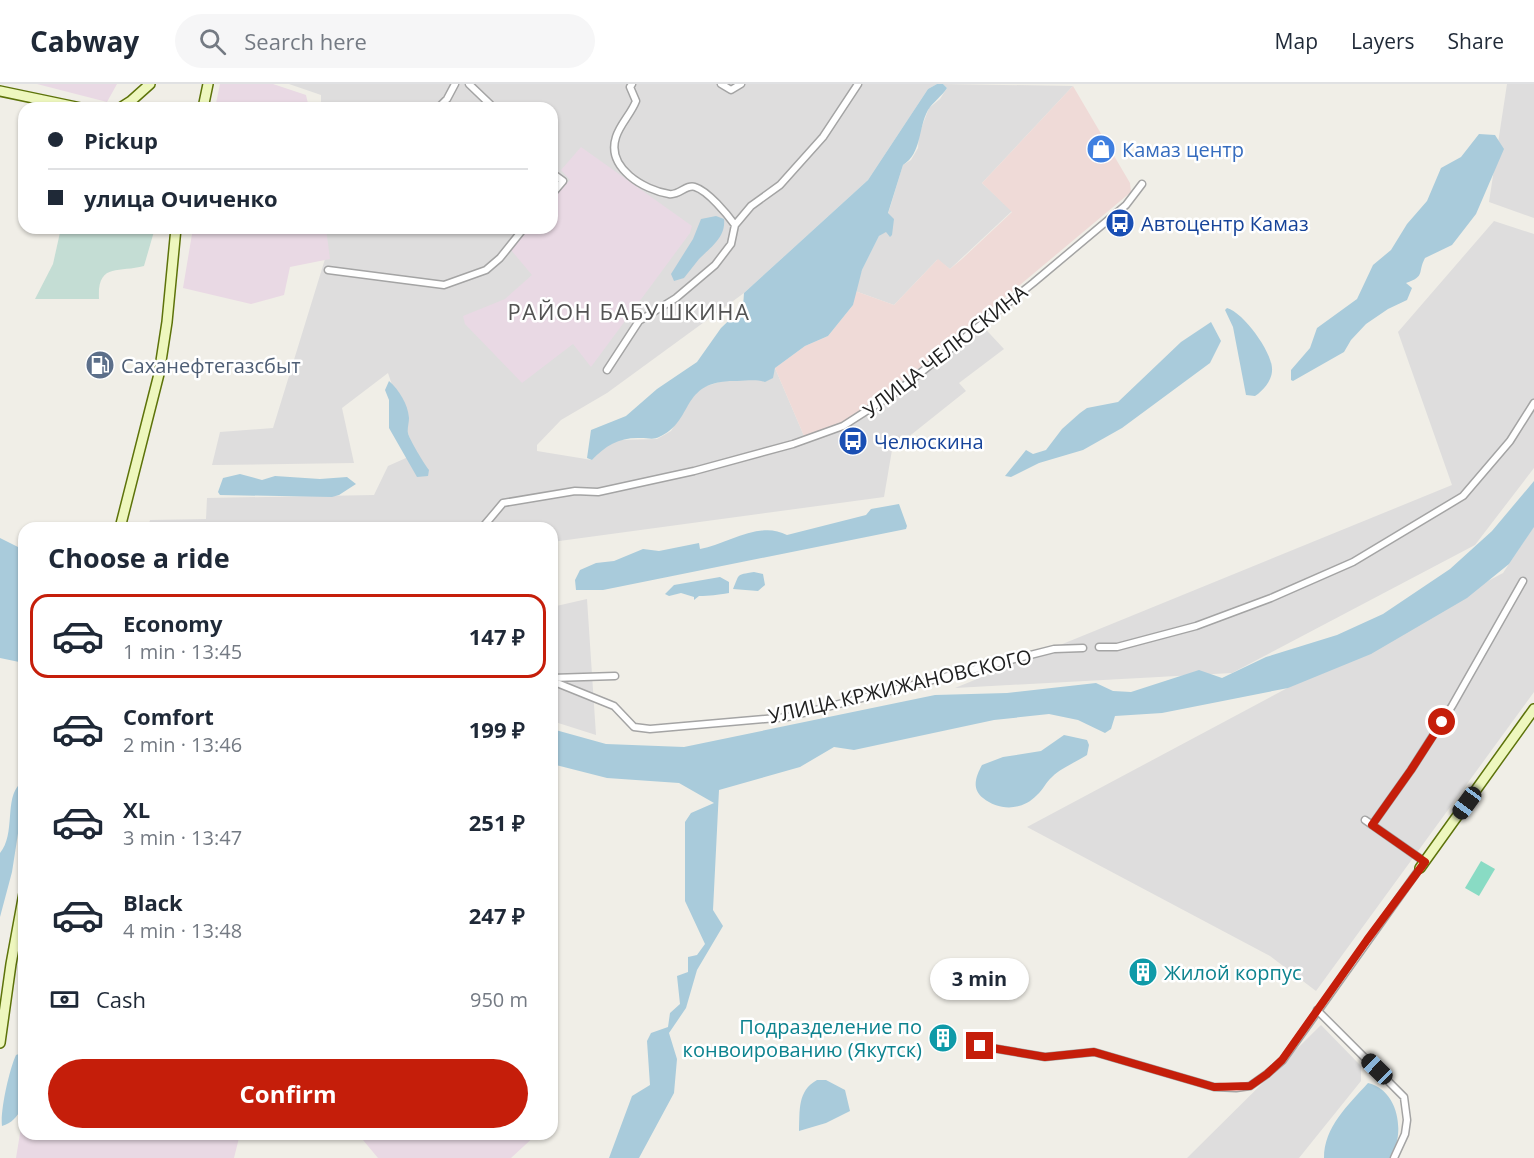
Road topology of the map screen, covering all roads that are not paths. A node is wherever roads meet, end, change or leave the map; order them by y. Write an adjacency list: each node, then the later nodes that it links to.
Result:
1 (150, 84): 11 (main road)
2 (208, 84): 12 (main road)
3 (455, 84): 13 (street)
4 (470, 84): 14 (street)
5 (632, 84): 16 (street)
6 (721, 84): 7 (street)
7 (741, 84)
8 (858, 84): 16 (street)
9 (0, 91): 10 (main road)
10 (52, 102)
11 (129, 102)
12 (204, 102)
13 (444, 102)
14 (488, 102)
15 (1142, 184): 23 (street, УЛИЦА ЧЕЛЮСКИНА)
16 (735, 225): 20 (street)
17 (175, 234): 22 (main road)
18 (519, 234): 19 (street)
19 (328, 270)
20 (607, 370)
21 (1534, 403): 25 (street)
22 (121, 522)
23 (486, 522)
24 (1523, 581): 32 (street)
25 (1099, 647)
26 (1083, 648): 29 (street, УЛИЦА КРЖИЖАНОВСКОГО)
27 (615, 676): 28 (street, УЛИЦА КРЖИЖАНОВСКОГО)
28 (558, 680)
29 (558, 683)
30 (1534, 709): 33 (main road)
31 (1365, 820): 32 (street)
32 (1372, 825): 33 (street)
33 (1423, 865): 35 (street)
34 (18, 930): 36 (main road)
35 (1317, 1010): 37 (street); 38 (street)
36 (0, 1043)
37 (980, 1046)
38 (1394, 1158)

